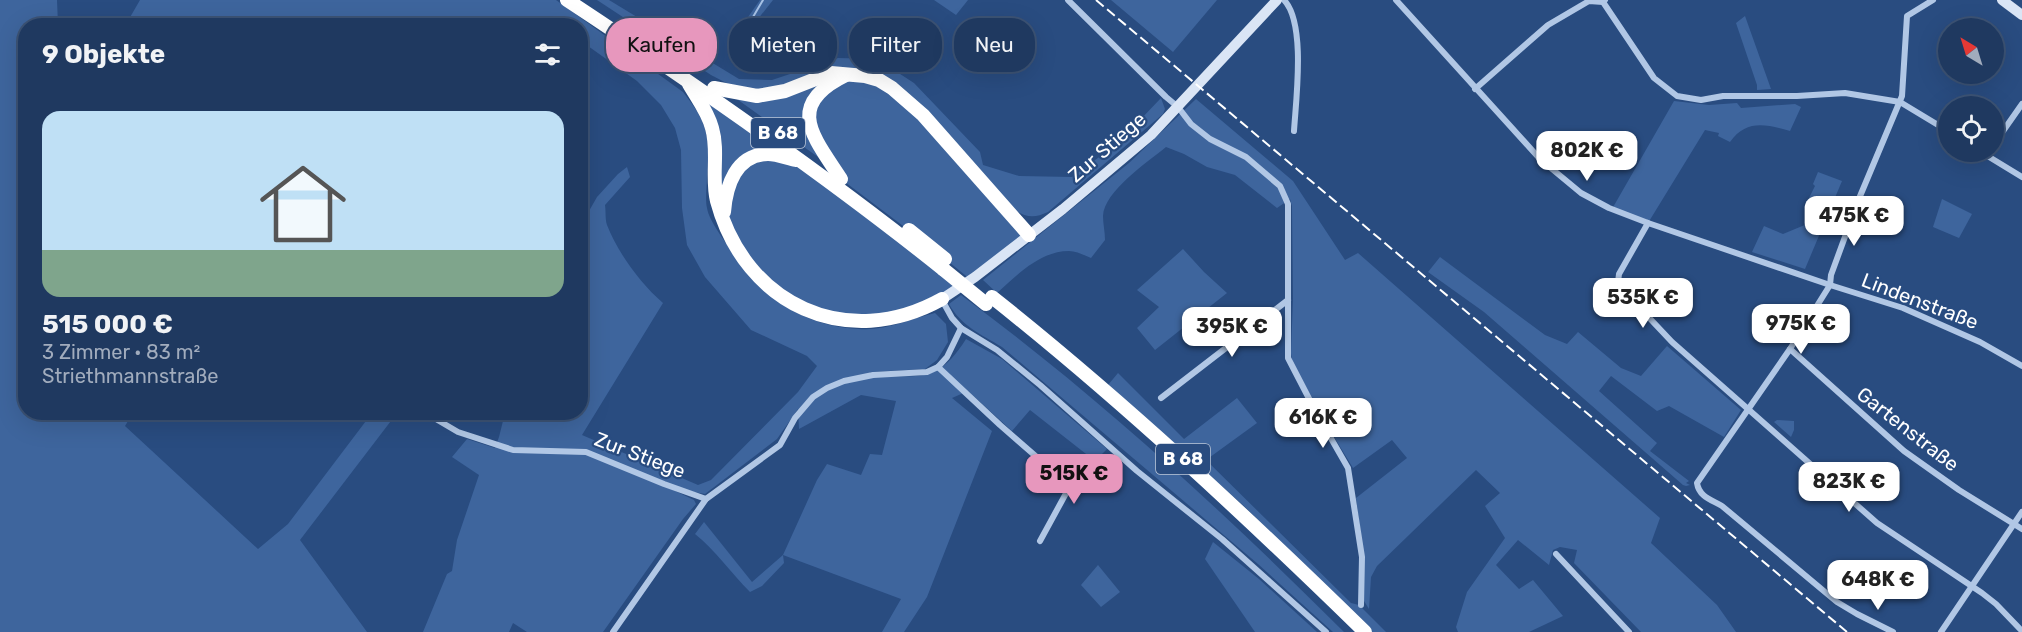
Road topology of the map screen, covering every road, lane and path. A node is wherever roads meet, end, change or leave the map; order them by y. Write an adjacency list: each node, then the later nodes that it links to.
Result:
1 (567, 0): 12 (highway, B 68)
2 (584, 0): 13 (highway, B 68)
3 (1068, 0): 17 (street)
4 (1277, 0): 17 (street, Zur Stiege)
5 (1284, 0): 20 (street)
6 (1396, 0): 14 (street, Lindenstraße)
7 (1933, 0): 15 (street)
8 (2002, 0): 10 (street)
9 (1604, 1): 14 (street); 15 (street)
10 (2022, 15)
11 (847, 74): 13 (highway, B 68); 24 (highway, B 68); 27 (highway, B 68)
12 (687, 80): 21 (highway, B 68); 25 (highway, B 68)
13 (714, 88): 24 (highway, B 68)
14 (1475, 89): 26 (street, Lindenstraße)
15 (1900, 102): 18 (street); 29 (street)
16 (2022, 104): 19 (street)
17 (1178, 107): 27 (street, Zur Stiege); 32 (street)
18 (1938, 126)
19 (2004, 130)
20 (1294, 131)
21 (802, 161): 25 (highway, B 68); 28 (highway, B 68)
22 (1999, 162): 23 (street)
23 (2022, 177)
24 (841, 179): 28 (highway, B 68)
25 (723, 217): 30 (highway, B 68)
26 (1648, 223): 29 (street, Lindenstraße); 38 (street)
27 (1029, 236): 30 (street, Zur Stiege)
28 (946, 266): 31 (highway, B 68)
29 (1830, 285): 34 (street); 35 (street, Lindenstraße)
30 (942, 299): 33 (street)
31 (989, 300): 53 (highway, B 68); 54 (highway, B 68)
32 (1288, 300): 37 (street); 49 (street)
33 (961, 328): 36 (street); 52 (street)
34 (1790, 349): 38 (street); 44 (street, Gartenstraße)
35 (2022, 366)
36 (938, 367): 41 (street); 42 (street)
37 (1161, 398)
38 (1749, 409): 48 (street); 56 (street)
39 (438, 420): 42 (street, Zur Stiege)
40 (1091, 458): 41 (street)
41 (1070, 486): 46 (street)
42 (706, 499): 51 (street)
43 (2022, 512): 44 (street)
44 (2014, 524): 45 (street, Gartenstraße); 48 (street)
45 (2022, 529)
46 (1040, 541)
47 (1556, 554): 55 (street)
48 (1972, 586): 50 (street); 58 (street)
49 (1361, 605)
50 (2022, 631)
51 (613, 632)
52 (1326, 632)
53 (1353, 632)
54 (1365, 632)
55 (1629, 632)
56 (1893, 632)
57 (1933, 632): 58 (street)
58 (1941, 632)

